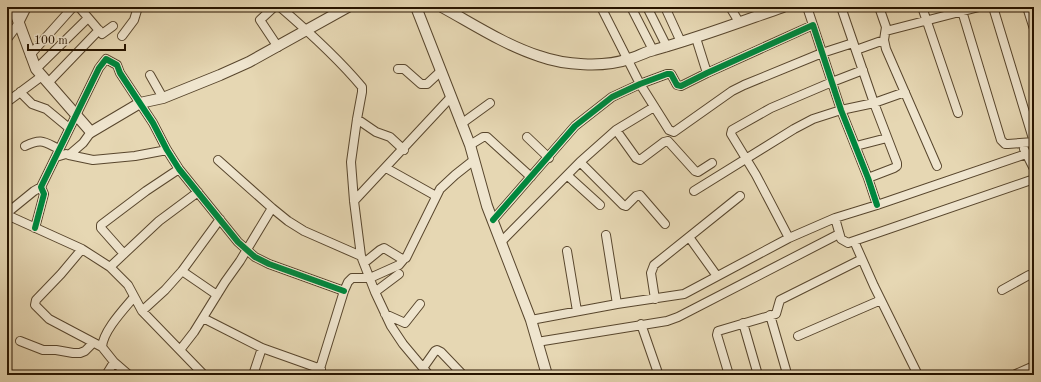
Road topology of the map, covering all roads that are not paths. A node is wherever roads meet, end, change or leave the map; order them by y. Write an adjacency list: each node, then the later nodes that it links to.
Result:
1 (13, 7): 28 (street)
2 (28, 7): 28 (street)
3 (73, 7): 45 (street)
4 (79, 7): 25 (street)
5 (138, 7): 36 (street)
6 (274, 7): 40 (street)
7 (280, 7): 33 (street)
8 (416, 7): 49 (street)
9 (442, 7): 46 (street)
10 (601, 7): 46 (street)
11 (631, 7): 43 (street)
12 (647, 7): 41 (street)
13 (665, 7): 39 (street)
14 (730, 7): 27 (street)
15 (783, 7): 27 (street)
16 (807, 7): 29 (street)
17 (841, 7): 42 (street)
18 (879, 7): 34 (street)
19 (922, 7): 26 (street)
20 (993, 7): 74 (street)
21 (1027, 7): 31 (street)
22 (976, 8): 24 (street)
23 (341, 9): 33 (street)
24 (962, 11): 26 (street); 75 (street)
25 (88, 18): 32 (street); 52 (street)
26 (927, 21): 34 (street); 65 (street)
27 (739, 22): 37 (street)
28 (19, 23): 35 (street); 45 (street)
29 (813, 25): 44 (street); 50 (street)
30 (113, 26): 32 (street)
31 (1034, 29)
32 (99, 30): 52 (street)
33 (308, 30): 40 (street); 67 (street)
34 (886, 31): 38 (street)
35 (8, 33)
36 (122, 36)
37 (696, 38): 39 (street); 50 (street)
38 (884, 40): 42 (street); 56 (street)
39 (681, 42): 41 (street)
40 (278, 47): 57 (street)
41 (667, 47): 43 (street)
42 (854, 47): 44 (street); 48 (street)
43 (653, 50): 46 (street)
44 (822, 53): 53 (street); 63 (street)
45 (30, 55): 52 (street)
46 (628, 60): 54 (street)
47 (398, 69): 49 (street)
48 (863, 70): 53 (street); 62 (street)
49 (441, 71): 58 (street)
50 (707, 73): 54 (street)
51 (150, 75): 57 (street)
52 (42, 76): 55 (street); 66 (street)
53 (832, 82): 64 (street); 86 (street)
54 (640, 84): 63 (street); 85 (street)
55 (20, 92): 59 (street); 69 (street)
56 (905, 92): 62 (street); 91 (street)
57 (162, 98): 60 (street)
58 (451, 98): 68 (street); 81 (street)
59 (7, 102)
60 (140, 103): 66 (street); 71 (street); 80 (street)
61 (490, 103): 68 (street)
62 (874, 103): 64 (street); 73 (street)
63 (654, 107): 70 (street)
64 (841, 110): 78 (street); 86 (street)
65 (958, 113)
66 (76, 114): 69 (street); 71 (street)
67 (357, 119): 81 (street); 104 (street)
68 (461, 124): 76 (street)
69 (69, 128): 79 (street)
70 (616, 130): 89 (street); 90 (street)
71 (92, 132): 83 (street)
72 (527, 136): 85 (street)
73 (887, 138): 78 (street); 97 (street)
74 (1034, 142): 75 (street)
75 (1021, 143): 82 (street)
76 (470, 145): 88 (street); 96 (street)
77 (26, 146): 79 (street)
78 (856, 146): 97 (street)
79 (59, 149): 84 (street)
80 (167, 150): 83 (street); 93 (street)
81 (404, 150): 92 (street)
82 (1026, 154): 94 (street); 106 (street)
83 (69, 155): 84 (street)
84 (56, 157): 99 (street)
85 (548, 158): 96 (street)
86 (745, 158): 100 (street); 117 (street)
87 (218, 160): 107 (street)
88 (474, 160): 102 (street); 111 (street)
89 (580, 162): 95 (street); 112 (street)
90 (712, 163)
91 (937, 166)
92 (386, 168): 102 (street); 104 (street)
93 (179, 169): 101 (street); 123 (street)
94 (1034, 169)
95 (568, 176): 105 (street); 119 (street)
96 (531, 177): 111 (street)
97 (868, 178): 106 (street)
98 (1034, 179): 118 (street)
99 (40, 187): 108 (street); 113 (street)
100 (694, 191)
101 (198, 192): 110 (street); 123 (street)
102 (436, 196): 125 (street)
103 (740, 196): 116 (street)
104 (354, 201): 124 (street)
105 (600, 205)
106 (877, 205): 109 (street)
107 (272, 208): 121 (street); 124 (street)
108 (7, 214): 113 (street)
109 (835, 218): 114 (street); 117 (street)
110 (220, 219): 121 (street); 128 (street)
111 (493, 220): 119 (street)
112 (665, 224)
113 (35, 228): 120 (street)
114 (839, 234): 118 (street); 149 (street)
115 (606, 235): 141 (street)
116 (689, 237): 131 (street); 138 (street)
117 (789, 238): 131 (street)
118 (854, 241): 126 (street)
119 (501, 242): 147 (street)
120 (82, 249): 127 (street); 153 (street)
121 (246, 250): 134 (street); 136 (street)
122 (567, 251): 143 (street)
123 (124, 254): 127 (street)
124 (363, 259): 125 (street); 132 (street)
125 (404, 259): 132 (street)
126 (862, 259): 139 (street); 145 (street)
127 (110, 267): 137 (street)
128 (182, 271): 136 (street); 142 (street)
129 (400, 274): 135 (street)
130 (1034, 275): 133 (street)
131 (717, 276): 138 (street)
132 (370, 278): 134 (street); 135 (street)
133 (1002, 290)
134 (344, 291): 161 (street)
135 (375, 292): 144 (street)
136 (217, 294): 146 (street)
137 (134, 298): 142 (street); 154 (street)
138 (655, 299): 141 (street)
139 (881, 300): 150 (street); 172 (street)
140 (420, 304): 144 (street)
141 (617, 304): 143 (street)
142 (142, 311): 156 (street)
143 (577, 311): 147 (street)
144 (385, 314): 159 (street)
145 (770, 315): 148 (street); 160 (street)
146 (203, 318): 155 (street); 156 (street)
147 (531, 320): 152 (street)
148 (743, 323): 170 (street); 171 (street)
149 (641, 324): 152 (street); 162 (street)
150 (798, 336)
151 (20, 341): 153 (street)
152 (537, 342): 169 (street)
153 (93, 343): 154 (street)
154 (102, 347): 157 (street)
155 (262, 348): 161 (street); 166 (street)
156 (180, 350): 165 (street)
157 (114, 362): 163 (street); 164 (street)
158 (1034, 367): 173 (street)
159 (423, 368): 167 (street); 168 (street)
160 (786, 370)
161 (320, 372)
162 (658, 373)
163 (106, 375)
164 (129, 375)
165 (204, 375)
166 (252, 375)
167 (429, 375)
168 (463, 375)
169 (547, 375)
170 (729, 375)
171 (758, 375)
172 (918, 375)
173 (1016, 375)

